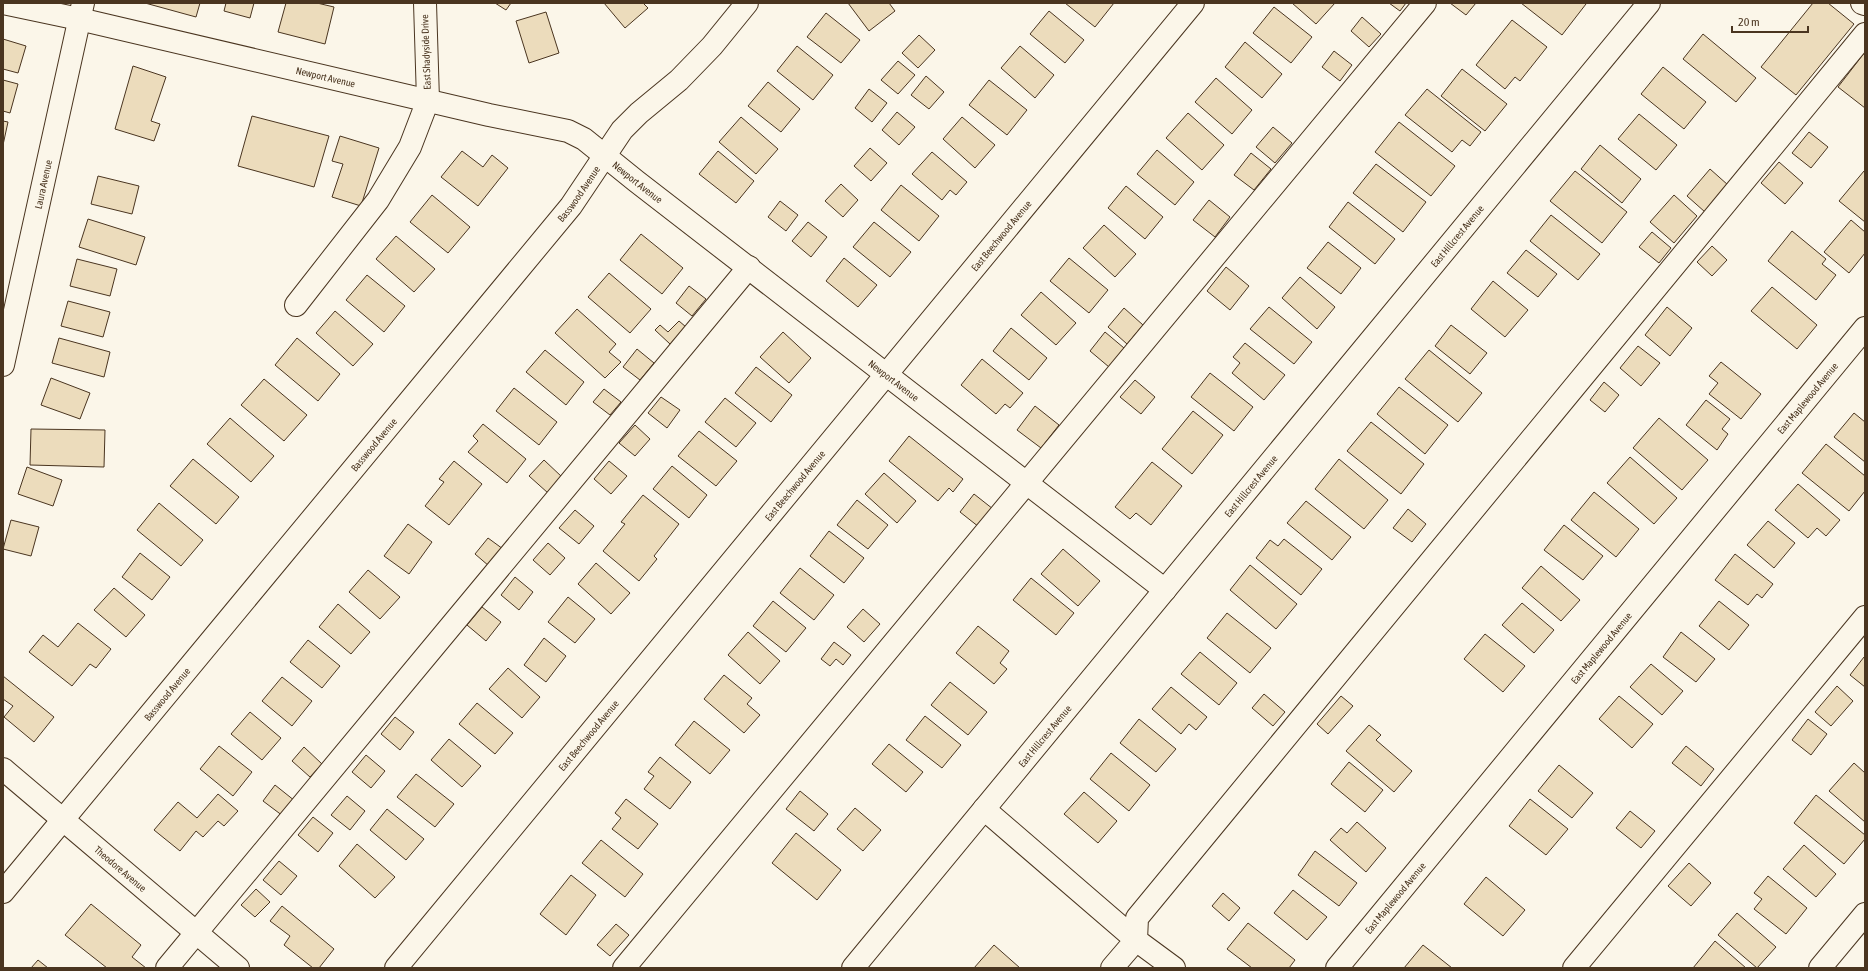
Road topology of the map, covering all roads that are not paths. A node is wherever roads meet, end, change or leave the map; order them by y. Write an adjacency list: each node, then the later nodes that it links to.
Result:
1 (425, 3): 9 (street, East Shadyside Drive)
2 (747, 3): 10 (street, Basswood Avenue)
3 (1193, 3): 15 (street, East Beechwood Avenue)
4 (1425, 3): 16 (street)
5 (1649, 3): 17 (street, East Hillcrest Avenue)
6 (3, 4): 7 (street, Newport Avenue)
7 (81, 11): 9 (street, Newport Avenue); 14 (street, Laura Avenue)
8 (1865, 34): 25 (street)
9 (428, 100): 10 (street, Newport Avenue); 12 (street)
10 (604, 154): 11 (street, Newport Avenue); 21 (street, Basswood Avenue)
11 (749, 267): 15 (street, Newport Avenue); 24 (street)
12 (296, 305)
13 (1865, 328): 33 (street, East Maplewood Avenue)
14 (3, 366)
15 (886, 375): 16 (street, Newport Avenue); 28 (street, East Beechwood Avenue)
16 (1026, 482): 17 (street, Newport Avenue); 29 (street)
17 (1165, 590): 20 (street, East Hillcrest Avenue)
18 (1865, 617): 34 (street)
19 (3, 769): 21 (street, Theodore Avenue)
20 (984, 809): 25 (street); 30 (street, East Hillcrest Avenue)
21 (62, 820): 22 (street, Basswood Avenue); 24 (street, Theodore Avenue)
22 (3, 892)
23 (1865, 914): 35 (street)
24 (196, 932): 26 (street); 27 (street, Theodore Avenue)
25 (1136, 940): 31 (street); 32 (street)
26 (166, 968)
27 (238, 968)
28 (396, 968)
29 (624, 968)
30 (853, 968)
31 (1112, 968)
32 (1174, 968)
33 (1337, 968)
34 (1574, 968)
35 (1820, 968)

